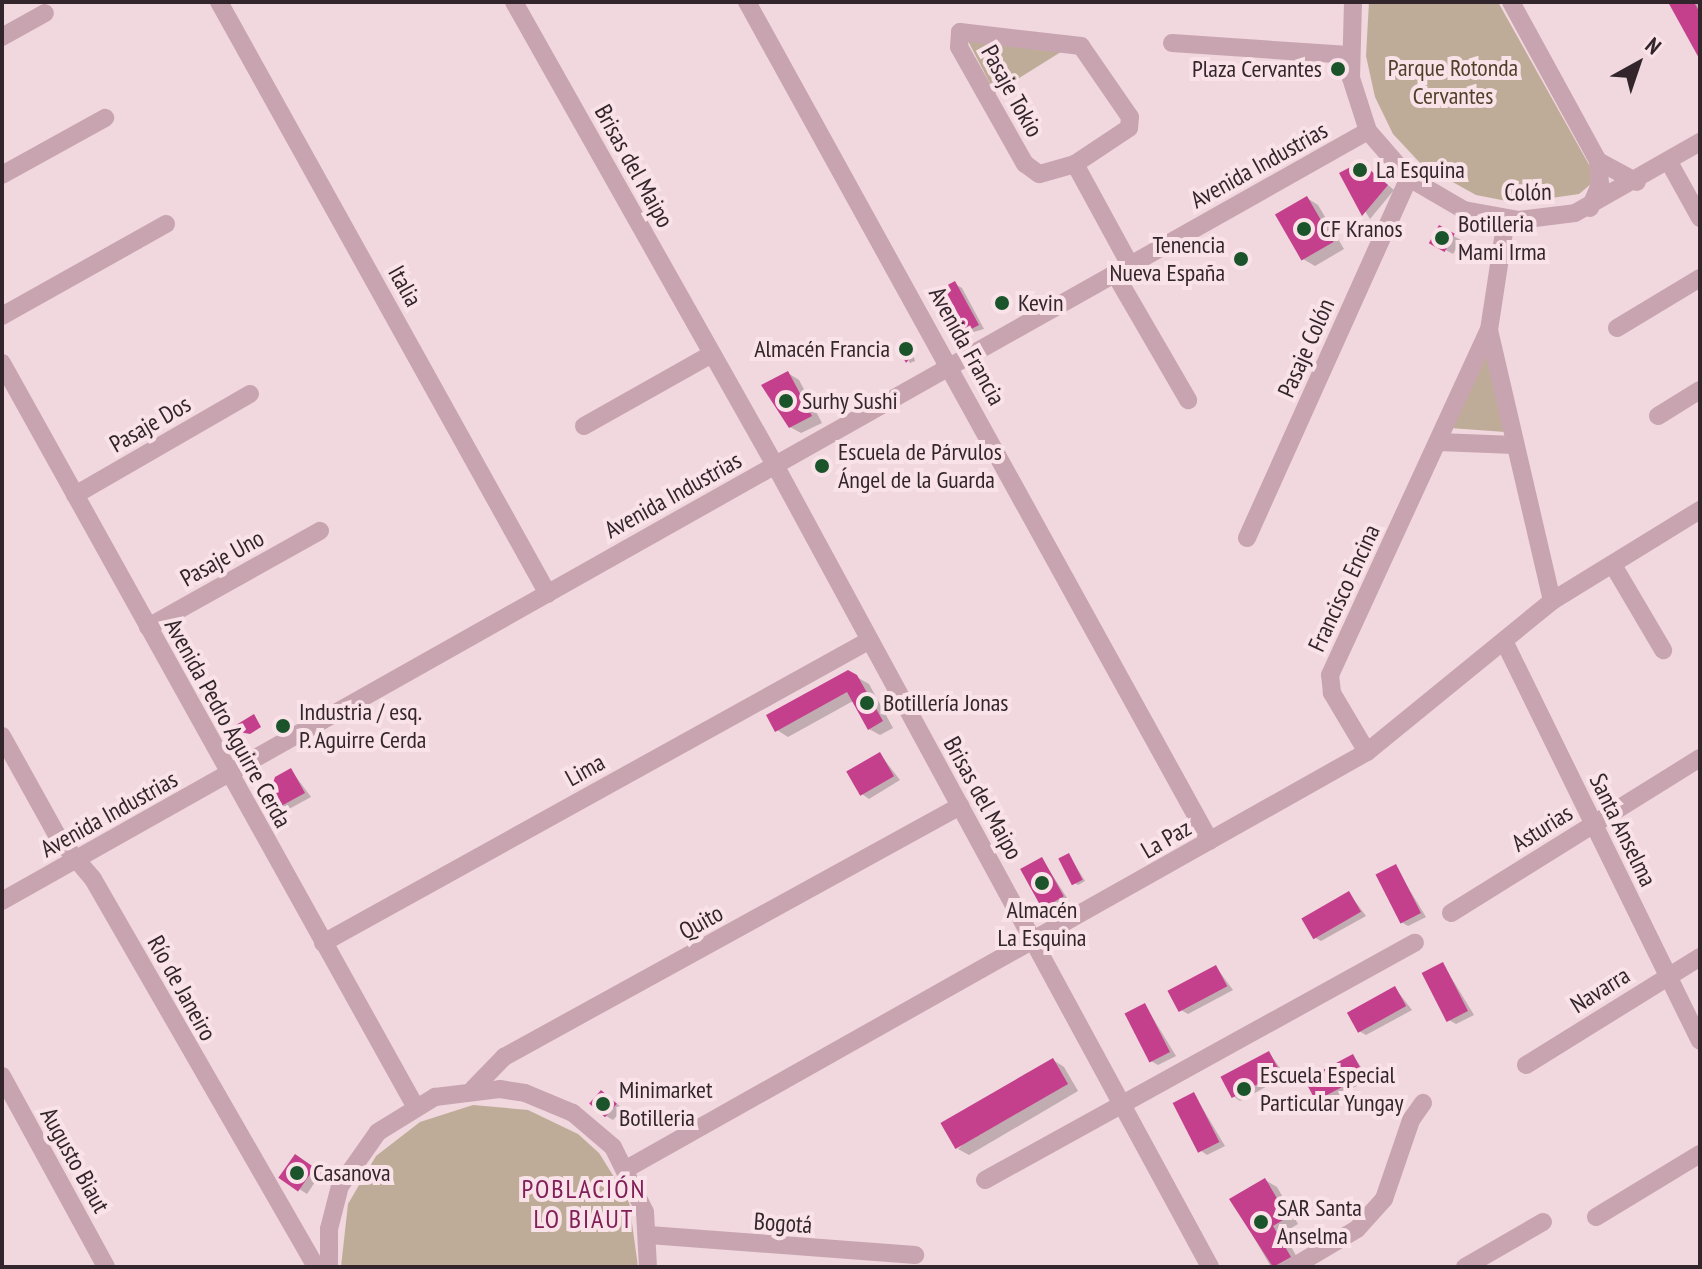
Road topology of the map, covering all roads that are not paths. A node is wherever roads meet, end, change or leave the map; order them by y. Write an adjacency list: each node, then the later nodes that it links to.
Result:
1 (219, 2): 44 (street, Italia)
2 (514, 2): 28 (street, Brisas del Maipo)
3 (747, 2): 30 (street, Avenida Francia)
4 (1353, 2): 9 (street)
5 (1511, 2): 13 (street)
6 (45, 13): 7 (street)
7 (2, 37)
8 (1172, 43): 9 (street)
9 (1349, 55): 11 (street)
10 (105, 118): 16 (street)
11 (1368, 131): 17 (street, Colón); 23 (street, Avenida Industrias)
12 (1700, 142): 14 (street, Colón)
13 (1598, 161): 18 (street); 19 (street)
14 (1669, 162): 18 (street, Colón); 20 (street)
15 (1075, 164): 15 (street, Pasaje Tokio); 23 (street)
16 (2, 175)
17 (1409, 178): 21 (street, Colón); 42 (street, Pasaje Colón)
18 (1637, 182): 19 (street, Colón)
19 (1590, 208): 21 (street, Colón)
20 (1700, 218)
21 (1506, 219): 27 (street, Francisco Encina)
22 (166, 224): 25 (street)
23 (1122, 269): 30 (street, Avenida Industrias); 33 (street)
24 (1700, 278): 26 (street)
25 (2, 316)
26 (1617, 328)
27 (1489, 330): 36 (street, Francisco Encina); 37 (street, Francisco Encina)
28 (712, 354): 35 (street); 38 (street, Brisas del Maipo)
29 (2, 363): 39 (street, Avenida Pedro Aguirre Cerda)
30 (951, 366): 38 (street, Avenida Industrias); 56 (street, Avenida Francia)
31 (1700, 390): 34 (street)
32 (250, 394): 39 (street, Pasaje Dos)
33 (1188, 400)
34 (1658, 416)
35 (584, 426)
36 (1438, 442): 37 (street); 51 (street, Francisco Encina)
37 (1515, 445): 45 (street, Francisco Encina)
38 (775, 465): 44 (street, Avenida Industrias); 47 (street, Brisas del Maipo)
39 (75, 495): 46 (street, Avenida Pedro Aguirre Cerda)
40 (1700, 510): 43 (street, La Paz)
41 (320, 531): 46 (street, Pasaje Uno)
42 (1247, 538)
43 (1613, 565): 45 (street, La Paz); 49 (street)
44 (548, 594): 53 (street, Avenida Industrias)
45 (1552, 601): 48 (street, La Paz)
46 (148, 627): 53 (street, Avenida Pedro Aguirre Cerda)
47 (870, 640): 54 (street, Brisas del Maipo); 61 (street, Lima)
48 (1504, 641): 51 (street, La Paz); 55 (street, Santa Anselma)
49 (1663, 650)
50 (2, 736): 57 (street, Río de Janeiro)
51 (1367, 752): 56 (street, La Paz)
52 (1700, 758): 55 (street, Asturias)
53 (229, 774): 57 (street, Avenida Industrias); 61 (street, Avenida Pedro Aguirre Cerda)
54 (960, 806): 60 (street, Brisas del Maipo); 68 (street, Quito)
55 (1594, 824): 59 (street, Asturias); 64 (street, Santa Anselma)
56 (1210, 841): 60 (street, La Paz)
57 (76, 860): 58 (street, Avenida Industrias); 80 (street, Río de Janeiro)
58 (2, 901)
59 (1451, 913)
60 (1033, 941): 70 (street, Brisas del Maipo); 73 (street, La Paz)
61 (323, 943): 71 (street, Avenida Pedro Aguirre Cerda)
62 (1415, 943): 70 (street)
63 (1700, 957): 64 (street, Navarra)
64 (1669, 977): 65 (street, Santa Anselma); 66 (street, Navarra)
65 (1700, 1041)
66 (1526, 1065)
67 (2, 1076): 79 (street, Augusto Biaut)
68 (473, 1089): 71 (street); 73 (street)
69 (1423, 1103): 84 (street)
70 (1122, 1104): 74 (street); 83 (street, Brisas del Maipo)
71 (415, 1106): 81 (street)
72 (1700, 1154): 75 (street)
73 (628, 1168): 77 (street)
74 (985, 1180)
75 (1596, 1217)
76 (1543, 1222): 85 (street)
77 (649, 1235): 78 (street, Bogotá); 82 (street)
78 (915, 1255)
79 (106, 1267)
80 (316, 1267)
81 (329, 1267)
82 (648, 1267)
83 (1210, 1267)
84 (1293, 1267)
85 (1465, 1267)

